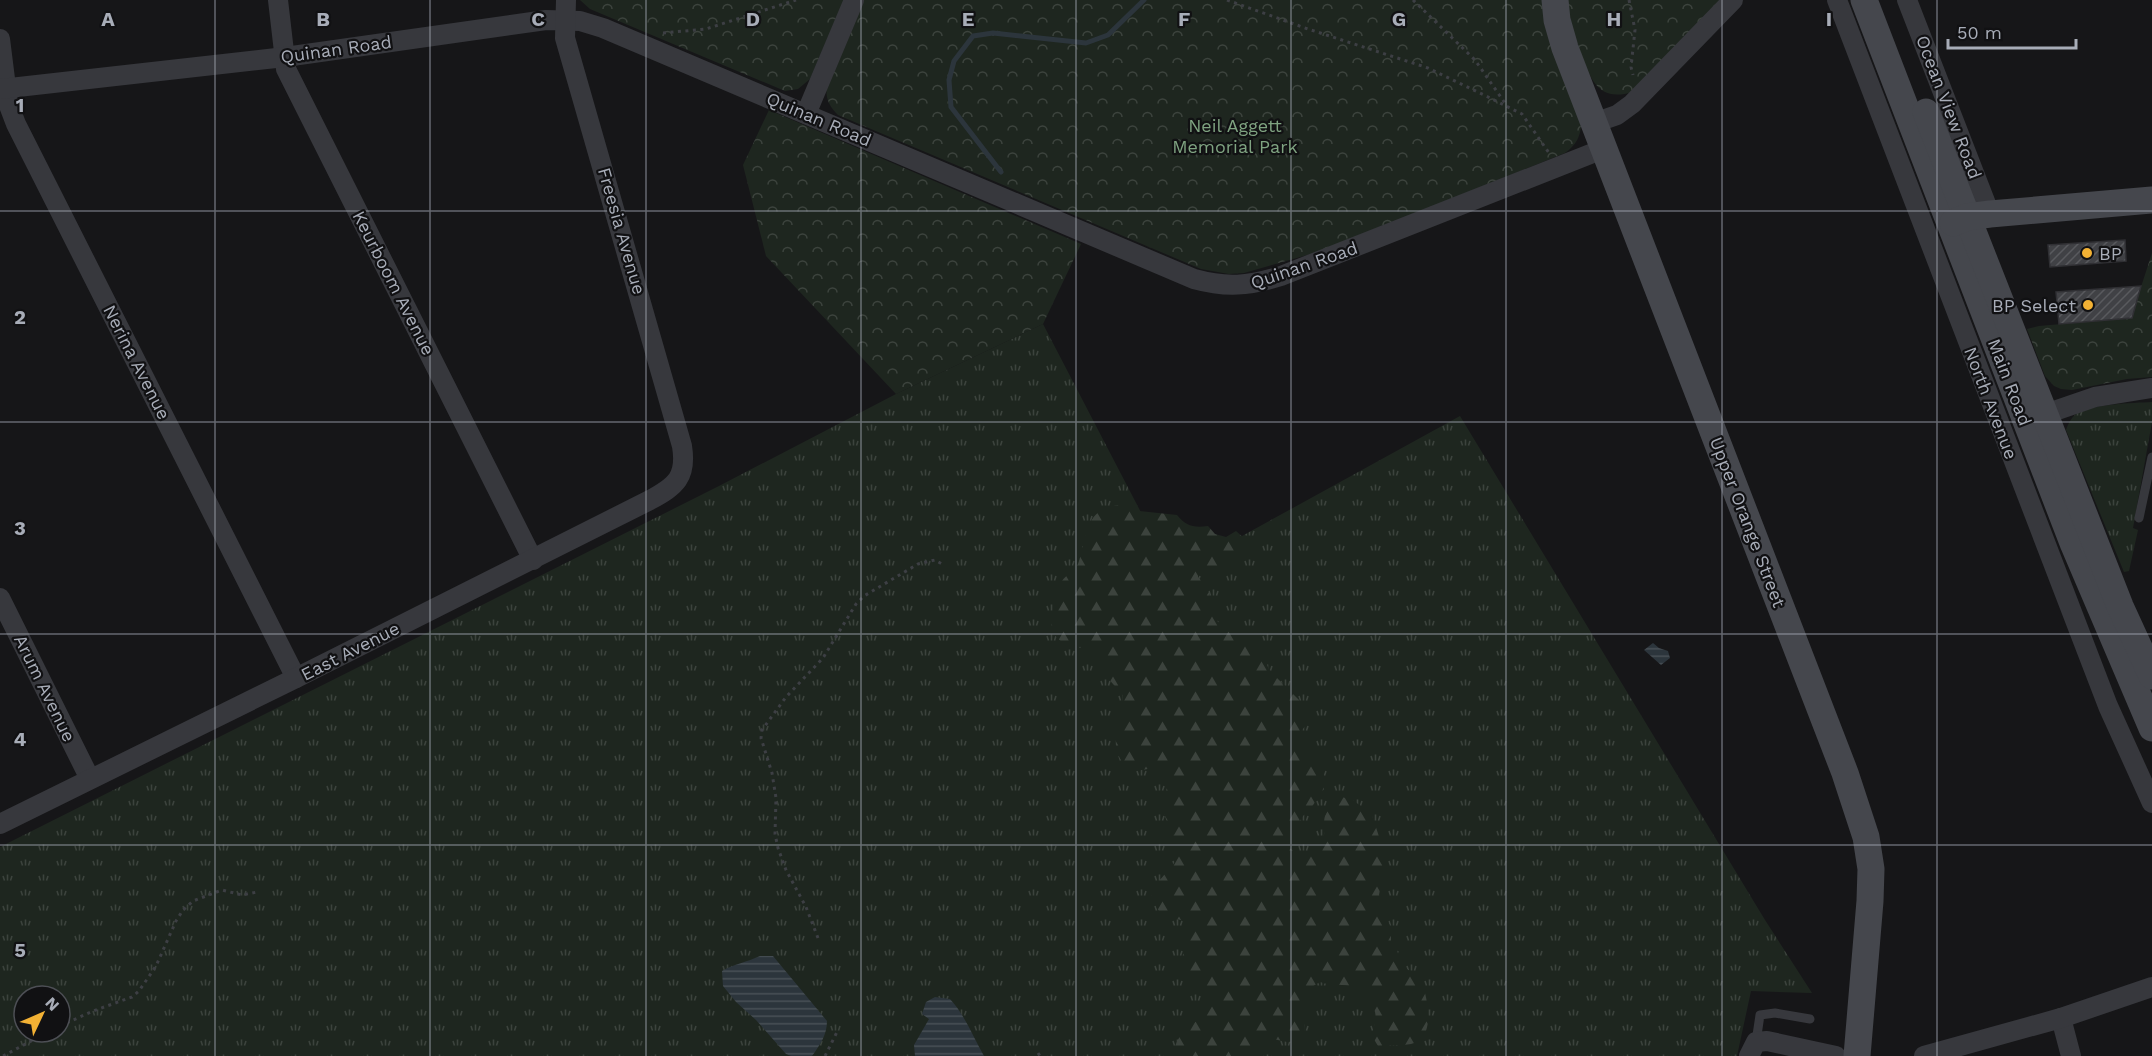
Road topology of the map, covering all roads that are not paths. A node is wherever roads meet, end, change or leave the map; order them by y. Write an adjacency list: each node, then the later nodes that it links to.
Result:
1 (278, 0): 12 (street, Keurboom Avenue)
2 (566, 0): 10 (street, Freesia Avenue)
3 (854, 0): 14 (street)
4 (1555, 0): 15 (main road, Upper Orange Street)
5 (1733, 0): 15 (street)
6 (1837, 0): 31 (street, North Avenue)
7 (1864, 0): 18 (main road, Main Road)
8 (1883, 0): 18 (main road, Main Road)
9 (1907, 0): 18 (street, Ocean View Road)
10 (565, 21): 12 (street, Quinan Road); 14 (street, Quinan Road); 22 (street, Freesia Avenue)
11 (0, 39): 13 (street, Nerina Avenue)
12 (285, 57): 13 (street, Quinan Road); 24 (street, Keurboom Avenue)
13 (3, 88): 28 (street, Nerina Avenue)
14 (806, 114): 16 (street, Quinan Road)
15 (1594, 123): 16 (main road, Upper Orange Street)
16 (1603, 149): 39 (main road, Upper Orange Street)
17 (2152, 200): 18 (main road)
18 (1969, 218): 20 (main road, Main Road)
19 (2152, 388): 20 (street)
20 (2035, 418): 26 (main road, Main Road); 29 (main road, Main Road)
21 (2152, 457): 23 (lane)
22 (684, 462): 24 (street, East Avenue)
23 (2139, 519)
24 (533, 560): 28 (street, East Avenue)
25 (0, 598): 30 (street, Arum Avenue)
26 (2146, 650): 27 (main road, Main Road)
27 (2152, 676)
28 (296, 678): 30 (street, East Avenue)
29 (2152, 728)
30 (90, 779): 32 (street, East Avenue)
31 (2152, 803)
32 (0, 824)
33 (2152, 987): 34 (street)
34 (2061, 1018): 40 (street); 41 (street)
35 (1810, 1019): 36 (lane)
36 (1753, 1049): 37 (street)
37 (1800, 1052): 38 (street)
38 (1836, 1056)
39 (1857, 1056)
40 (1924, 1056)
41 (2071, 1056)

